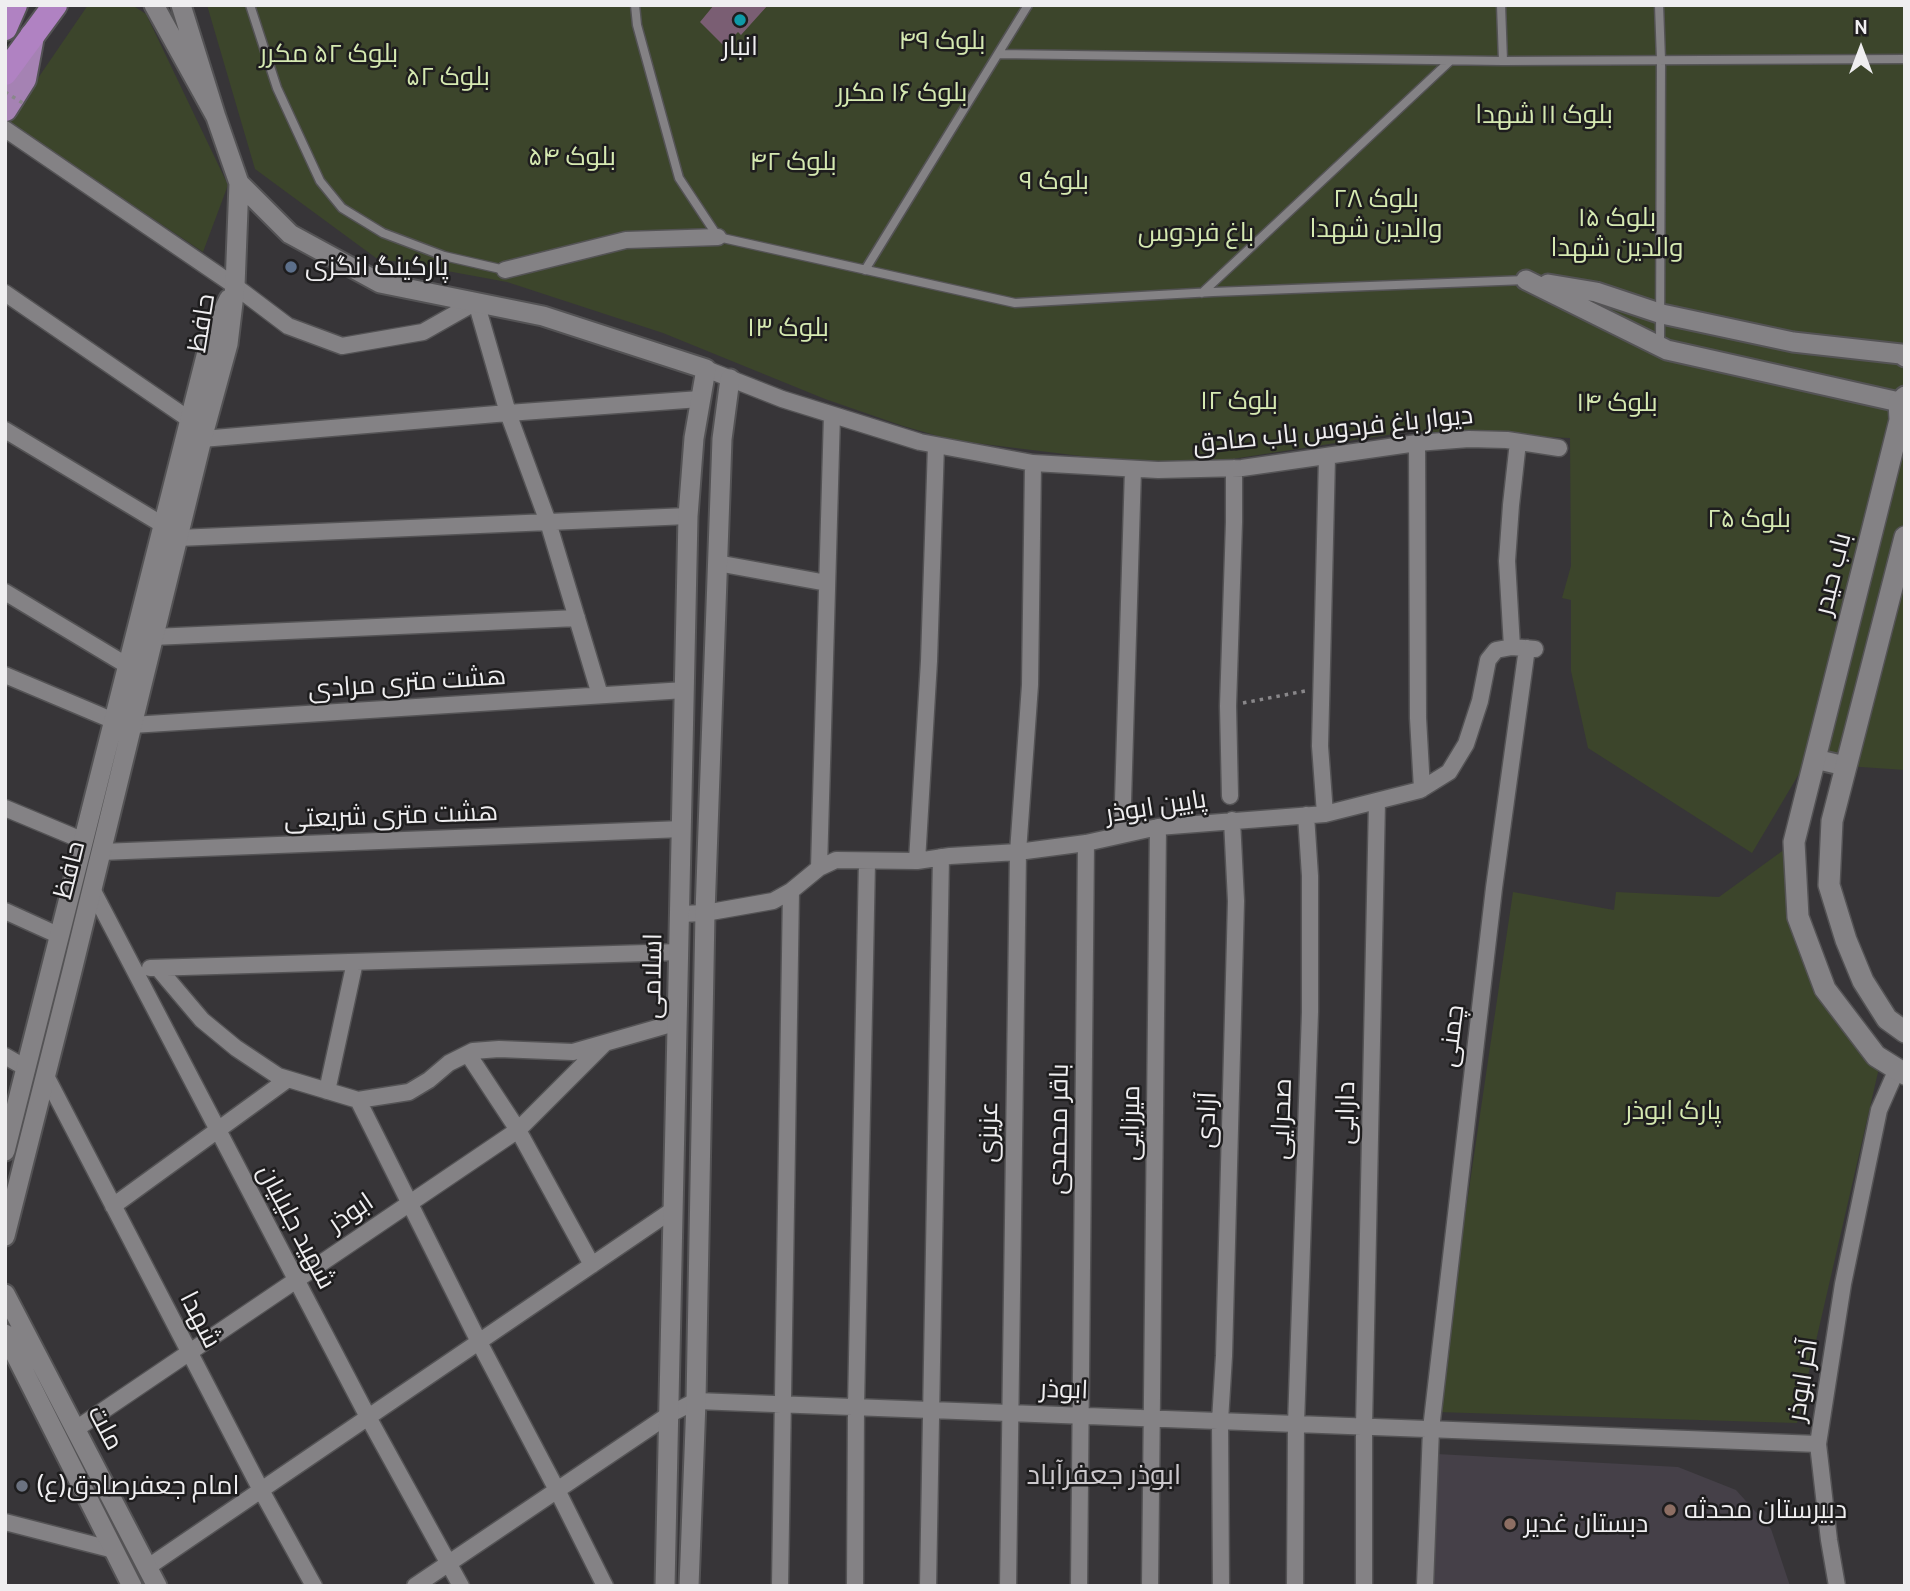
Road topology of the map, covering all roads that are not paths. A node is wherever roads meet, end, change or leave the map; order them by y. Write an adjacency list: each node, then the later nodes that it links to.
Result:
1 (55, 5): 9 (highway)
2 (154, 5): 17 (street)
3 (181, 5): 17 (street)
4 (250, 5): 22 (lane)
5 (635, 5): 20 (lane)
6 (1028, 5): 10 (lane)
7 (1501, 5): 14 (lane)
8 (1659, 5): 12 (lane)
9 (32, 36): 15 (highway); 16 (main road)
10 (998, 54): 13 (lane); 21 (lane)
11 (1905, 59): 12 (lane)
12 (1661, 60): 14 (lane); 28 (lane)
13 (1450, 61): 14 (lane); 26 (lane)
14 (1503, 61)
15 (5, 73)
16 (16, 107)
17 (216, 117): 19 (street)
18 (5, 130): 24 (street)
19 (239, 183): 24 (street); 27 (street)
20 (718, 237): 21 (lane); 22 (street)
21 (865, 270): 26 (lane)
22 (505, 271)
23 (1526, 280): 26 (lane); 28 (street); 29 (street)
24 (235, 286): 27 (street); 37 (street, حافظ); 39 (street, حافظ)
25 (5, 293): 37 (street)
26 (1202, 293)
27 (476, 302): 31 (street); 35 (street)
28 (1662, 314): 29 (lane); 30 (street)
29 (1660, 347): 33 (street)
30 (1905, 357)
31 (706, 369): 32 (street, دیوار باغ فردوس باب صادق); 34 (street, اسلامی)
32 (730, 379): 36 (street, دیوار باغ فردوس باب صادق); 52 (street, اسلامی)
33 (1902, 399): 63 (main road, باب حیدر)
34 (700, 400): 35 (street); 48 (street, اسلامی)
35 (508, 413): 39 (street); 49 (street)
36 (832, 415): 42 (street, دیوار باغ فردوس باب صادق); 53 (street)
37 (190, 421): 50 (street, حافظ)
38 (5, 430): 50 (street)
39 (202, 439): 50 (street, حافظ)
40 (1518, 442): 41 (street, دیوار باغ فردوس باب صادق); 43 (street, دیوار باغ فردوس باب صادق); 57 (street, چمنی)
41 (1417, 443): 44 (street, دیوار باغ فردوس باب صادق); 65 (street)
42 (936, 445): 45 (street, دیوار باغ فردوس باب صادق); 81 (street)
43 (1559, 448)
44 (1327, 457): 46 (street, دیوار باغ فردوس باب صادق); 69 (street)
45 (1033, 463): 47 (street, دیوار باغ فردوس باب صادق); 78 (street, عزیزی)
46 (1234, 468): 47 (street, دیوار باغ فردوس باب صادق); 66 (street)
47 (1133, 469): 74 (street)
48 (688, 516): 49 (street); 60 (street, اسلامی)
49 (548, 522): 50 (street); 55 (street)
50 (167, 534): 56 (street, حافظ); 58 (street, حافظ)
51 (1905, 537): 64 (main road)
52 (717, 563): 53 (street); 86 (street, اسلامی)
53 (827, 583): 82 (street)
54 (5, 592): 58 (street)
55 (577, 618): 56 (street); 61 (street)
56 (153, 637): 62 (street, حافظ)
57 (1525, 648): 65 (street, پایین ابوذر); 130 (street, چمنی)
58 (128, 666): 62 (street, حافظ)
59 (5, 675): 62 (street)
60 (685, 690): 61 (street, هشت متری مرادی); 73 (street, اسلامی)
61 (600, 695): 62 (street, هشت متری مرادی)
62 (123, 723): 75 (street, حافظ); 77 (street, حافظ)
63 (1815, 759): 64 (street); 99 (main road, باب حیدر)
64 (1845, 766): 94 (main road)
65 (1422, 789): 67 (street, پایین ابوذر)
66 (1230, 796)
67 (1377, 801): 69 (street, پایین ابوذر); 128 (street, دارابی)
68 (5, 808): 75 (street)
69 (1325, 814): 70 (street, پایین ابوذر)
70 (1306, 815): 71 (street, پایین ابوذر); 127 (street, صحرایی)
71 (1232, 820): 72 (street, پایین ابوذر); 126 (street, آزادی)
72 (1158, 827): 74 (street, پایین ابوذر); 125 (street, میرزایی)
73 (682, 829): 77 (street, هشت متری شریعتی); 87 (street, اسلامی)
74 (1122, 834): 76 (street, پایین ابوذر)
75 (84, 841): 88 (street, حافظ)
76 (1086, 843): 78 (street, پایین ابوذر); 123 (street, باقر محمدی)
77 (101, 852): 83 (street, حافظ)
78 (1018, 852): 79 (street, پایین ابوذر); 121 (street, عزیزی)
79 (941, 857): 81 (street, پایین ابوذر); 120 (street)
80 (867, 861): 81 (street, پایین ابوذر); 82 (street, پایین ابوذر); 119 (street)
81 (917, 861)
82 (819, 868): 84 (street, پایین ابوذر)
83 (92, 889): 92 (street, شهید جلیلیان); 100 (street, حافظ)
84 (791, 891): 86 (street, پایین ابوذر); 118 (street)
85 (5, 911): 88 (street)
86 (705, 913): 87 (street, پایین ابوذر); 117 (street, اسلامی)
87 (680, 914): 89 (street, اسلامی)
88 (60, 936): 98 (street, حافظ)
89 (680, 952): 90 (street); 93 (street, اسلامی)
90 (355, 962): 91 (street); 102 (street)
91 (159, 968): 92 (street); 101 (street)
92 (134, 969): 105 (street, شهید جلیلیان)
93 (678, 1021): 95 (street); 109 (street, اسلامی)
94 (1905, 1032)
95 (605, 1043): 96 (street); 104 (street, ابوذر)
96 (468, 1054): 103 (street); 104 (street)
97 (5, 1056): 98 (street)
98 (26, 1068): 106 (street, حافظ)
99 (1901, 1071): 131 (street, آخر ابوذر)
100 (46, 1076): 108 (street, شهدا); 110 (street, حافظ)
101 (288, 1079): 102 (street); 105 (street)
102 (327, 1091): 103 (street)
103 (358, 1100): 107 (street)
104 (518, 1130): 107 (street, ابوذر); 111 (street)
105 (218, 1131): 108 (street); 112 (street, شهید جلیلیان)
106 (5, 1151)
107 (410, 1204): 112 (street, ابوذر); 115 (street)
108 (113, 1206): 116 (street, شهدا)
109 (674, 1209): 111 (street); 122 (street, اسلامی)
110 (5, 1236)
111 (592, 1265): 115 (street)
112 (296, 1280): 116 (street, ابوذر); 124 (street, شهید جلیلیان)
113 (5, 1294): 129 (street, ملت)
114 (5, 1334): 135 (street, ملت)
115 (479, 1342): 124 (street); 133 (street)
116 (189, 1352): 129 (street, ابوذر); 132 (street, شهدا)
117 (696, 1401): 118 (street, ابوذر); 122 (street); 145 (street, اسلامی)
118 (783, 1404): 119 (street, ابوذر); 146 (street)
119 (856, 1407): 120 (street, ابوذر); 147 (street)
120 (930, 1410): 121 (street, ابوذر); 148 (street)
121 (1010, 1413): 123 (street, ابوذر); 149 (street, عزیزی)
122 (670, 1414): 133 (street); 144 (street, اسلامی)
123 (1080, 1416): 125 (street, ابوذر); 150 (street, باقر محمدی)
124 (368, 1417): 132 (street); 136 (street, شهید جلیلیان)
125 (1152, 1418): 126 (street, ابوذر); 151 (street, میرزایی)
126 (1220, 1421): 127 (street, ابوذر); 152 (street, آزادی)
127 (1296, 1424): 128 (street, ابوذر); 153 (street, صحرایی)
128 (1364, 1426): 130 (street, ابوذر); 154 (street, دارابی)
129 (76, 1429): 137 (street, ملت)
130 (1431, 1429): 131 (street, آخر ابوذر); 155 (street, چمنی)
131 (1818, 1444): 156 (street)
132 (261, 1490): 137 (street); 140 (street, شهدا)
133 (557, 1490): 136 (street); 143 (street)
134 (5, 1522): 135 (street)
135 (114, 1550): 138 (street, ملت)
136 (449, 1563): 141 (street); 142 (street, شهید جلیلیان)
137 (148, 1567): 139 (street, ملت)
138 (132, 1586)
139 (157, 1586)
140 (314, 1586)
141 (415, 1586)
142 (461, 1586)
143 (605, 1586)
144 (665, 1586)
145 (689, 1586)
146 (780, 1586)
147 (855, 1586)
148 (928, 1586)
149 (1008, 1586)
150 (1079, 1586)
151 (1150, 1586)
152 (1221, 1586)
153 (1295, 1586)
154 (1364, 1586)
155 (1425, 1586)
156 (1837, 1586)

